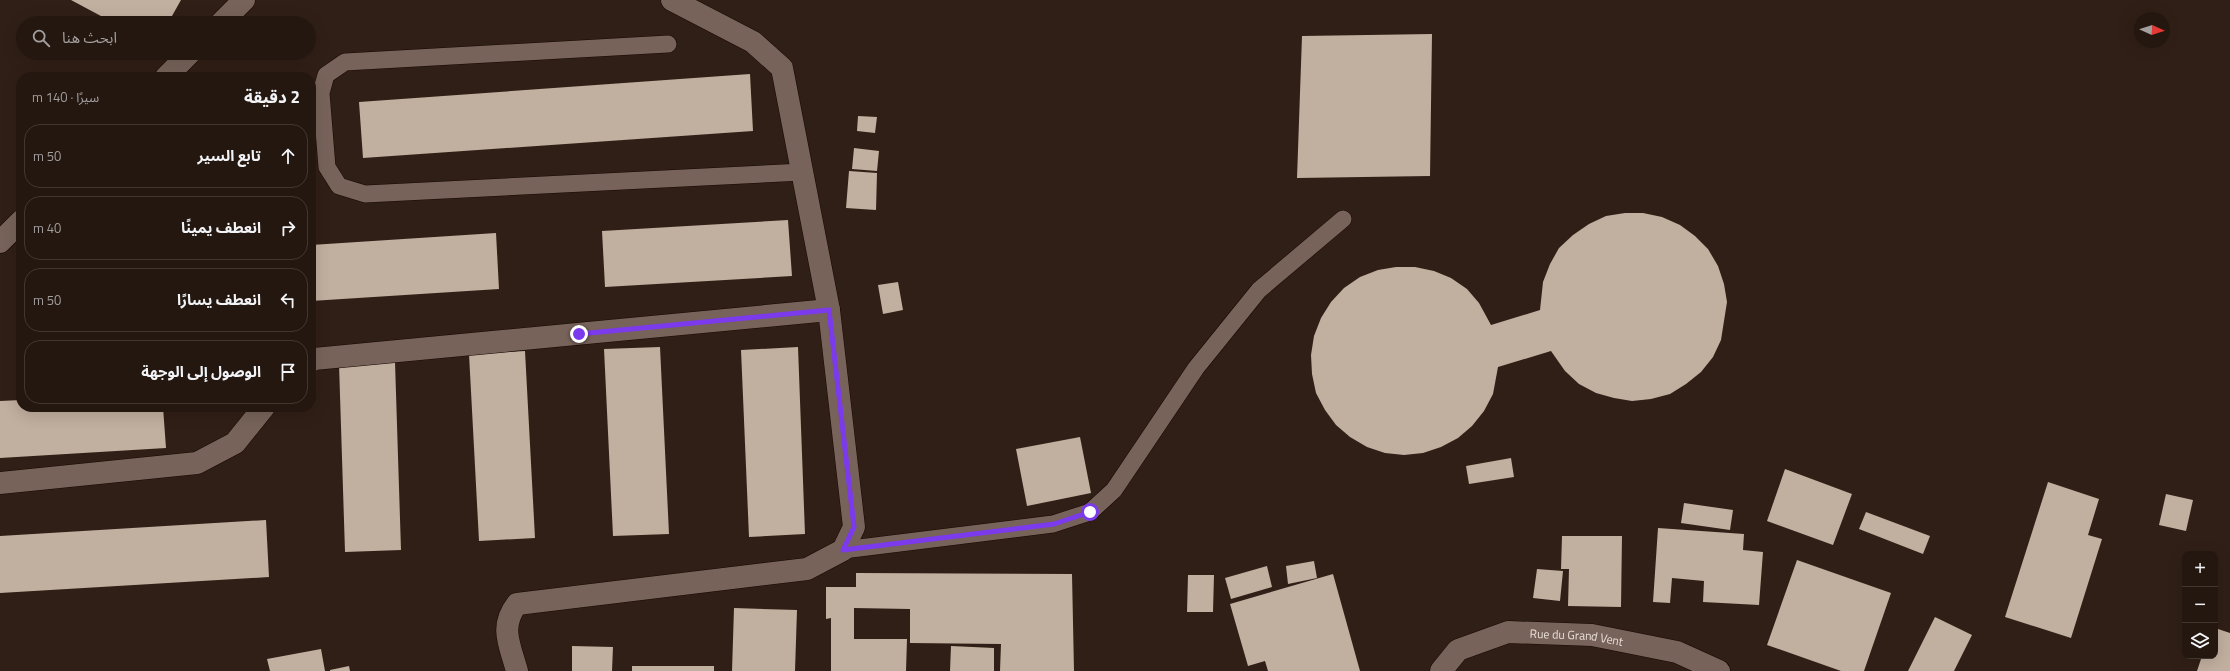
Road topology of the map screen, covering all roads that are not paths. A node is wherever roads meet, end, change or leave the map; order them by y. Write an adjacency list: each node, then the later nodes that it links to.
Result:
1 (244, 0): 3 (street)
2 (672, 0): 7 (street)
3 (228, 16)
4 (668, 44): 7 (lane)
5 (183, 60): 6 (street)
6 (171, 72)
7 (803, 172): 11 (street)
8 (1343, 219): 15 (lane)
9 (16, 226): 10 (street)
10 (0, 242)
11 (829, 310): 12 (street); 15 (street)
12 (316, 359)
13 (260, 412): 14 (street)
14 (0, 483)
15 (843, 550): 16 (street)
16 (516, 671)
17 (1441, 671): 18 (street, Rue du Grand Vent)
18 (1719, 671)

